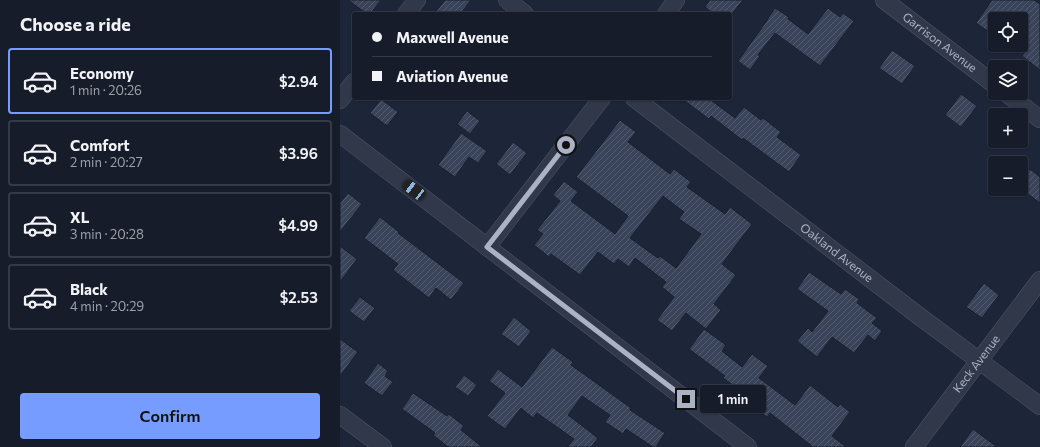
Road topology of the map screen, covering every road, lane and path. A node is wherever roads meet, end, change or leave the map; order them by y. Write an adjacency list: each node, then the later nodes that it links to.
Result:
1 (417, 0): 5 (street)
2 (507, 0): 6 (street)
3 (676, 0): 7 (street)
4 (884, 0): 8 (street, Garrison Avenue)
5 (408, 12)
6 (522, 12)
7 (667, 12)
8 (988, 80)
9 (352, 85): 10 (street)
10 (340, 100)
11 (600, 100): 16 (street)
12 (637, 100): 18 (street, Oakland Avenue)
13 (1015, 100): 14 (street)
14 (1040, 119)
15 (340, 134): 16 (street)
16 (487, 247): 22 (street)
17 (1040, 280): 18 (street, Keck Avenue)
18 (980, 361): 19 (street, Oakland Avenue); 23 (street, Keck Avenue)
19 (1040, 406)
20 (340, 415): 21 (street)
21 (383, 447)
22 (748, 447)
23 (914, 447)

